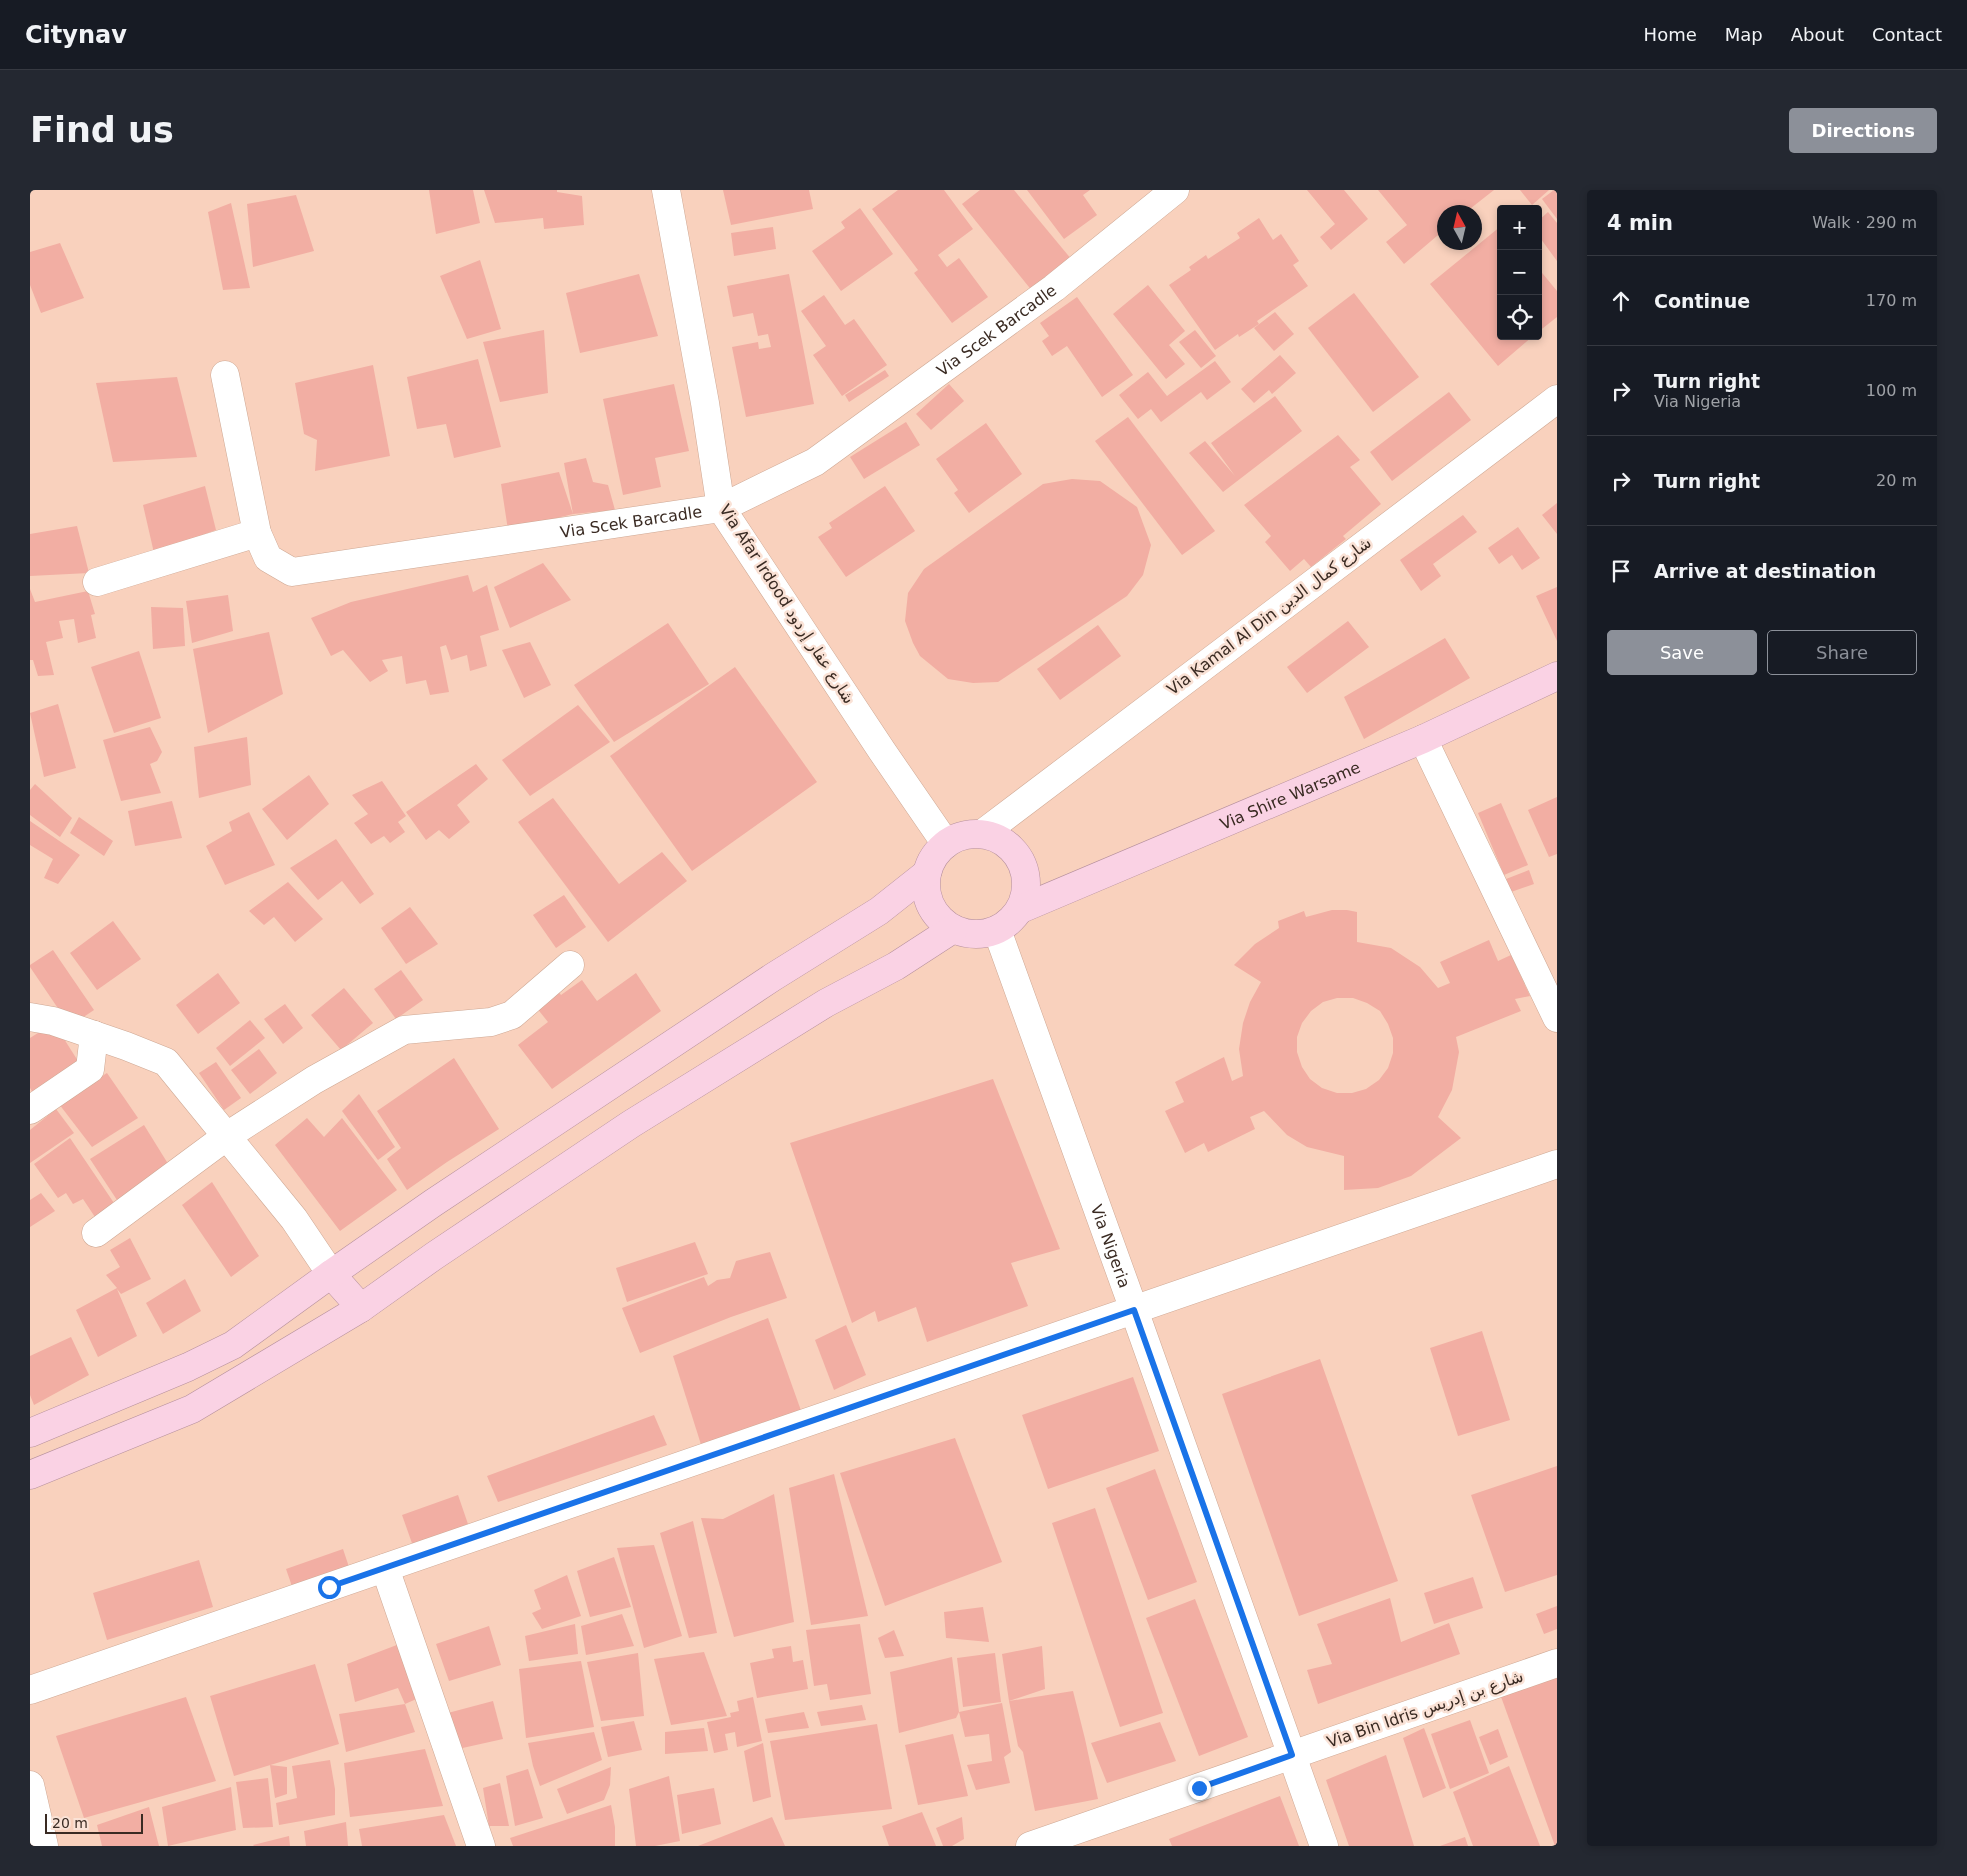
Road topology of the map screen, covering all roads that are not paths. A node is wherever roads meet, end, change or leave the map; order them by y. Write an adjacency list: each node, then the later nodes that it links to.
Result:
1 (666, 190): 5 (street, Via Afar Irdood شارع عفار إردود)
2 (1176, 190): 5 (street, Via Scek Barcadle)
3 (226, 375): 6 (street, Via Scek Barcadle)
4 (1557, 398): 10 (street, Via Kamal Al Din شارع كمال الدين)
5 (721, 508): 6 (street, Via Scek Barcadle); 11 (street, Via Afar Irdood شارع عفار إردود)
6 (257, 533): 7 (street)
7 (97, 582)
8 (1557, 676): 9 (highway, Via Shire Warsame)
9 (1423, 739): 13 (highway, Via Shire Warsame); 18 (street)
10 (982, 834): 11 (highway); 13 (highway)
11 (946, 844): 12 (highway)
12 (927, 873): 14 (highway); 24 (highway)
13 (1021, 909): 15 (highway)
14 (953, 929): 15 (highway); 25 (highway)
15 (998, 930): 26 (street, Via Nigeria)
16 (570, 966): 21 (street)
17 (30, 1017): 19 (street)
18 (1557, 1018)
19 (94, 1035): 20 (street); 21 (street)
20 (30, 1110)
21 (227, 1136): 23 (street); 24 (street)
22 (1557, 1164): 26 (street)
23 (96, 1233)
24 (331, 1274): 25 (highway); 27 (highway)
25 (361, 1308): 28 (highway)
26 (1134, 1310): 29 (street); 32 (street, Via Nigeria)
27 (30, 1433)
28 (30, 1476)
29 (385, 1568): 31 (street); 35 (street)
30 (1557, 1663): 32 (street, Via Bin Idris شارع بن إدريس)
31 (30, 1690)
32 (1292, 1755): 36 (street, Via Bin Idris شارع بن إدريس); 37 (street, Via Nigeria)
33 (30, 1785): 34 (street)
34 (44, 1846)
35 (482, 1846)
36 (1030, 1846)
37 (1324, 1846)

